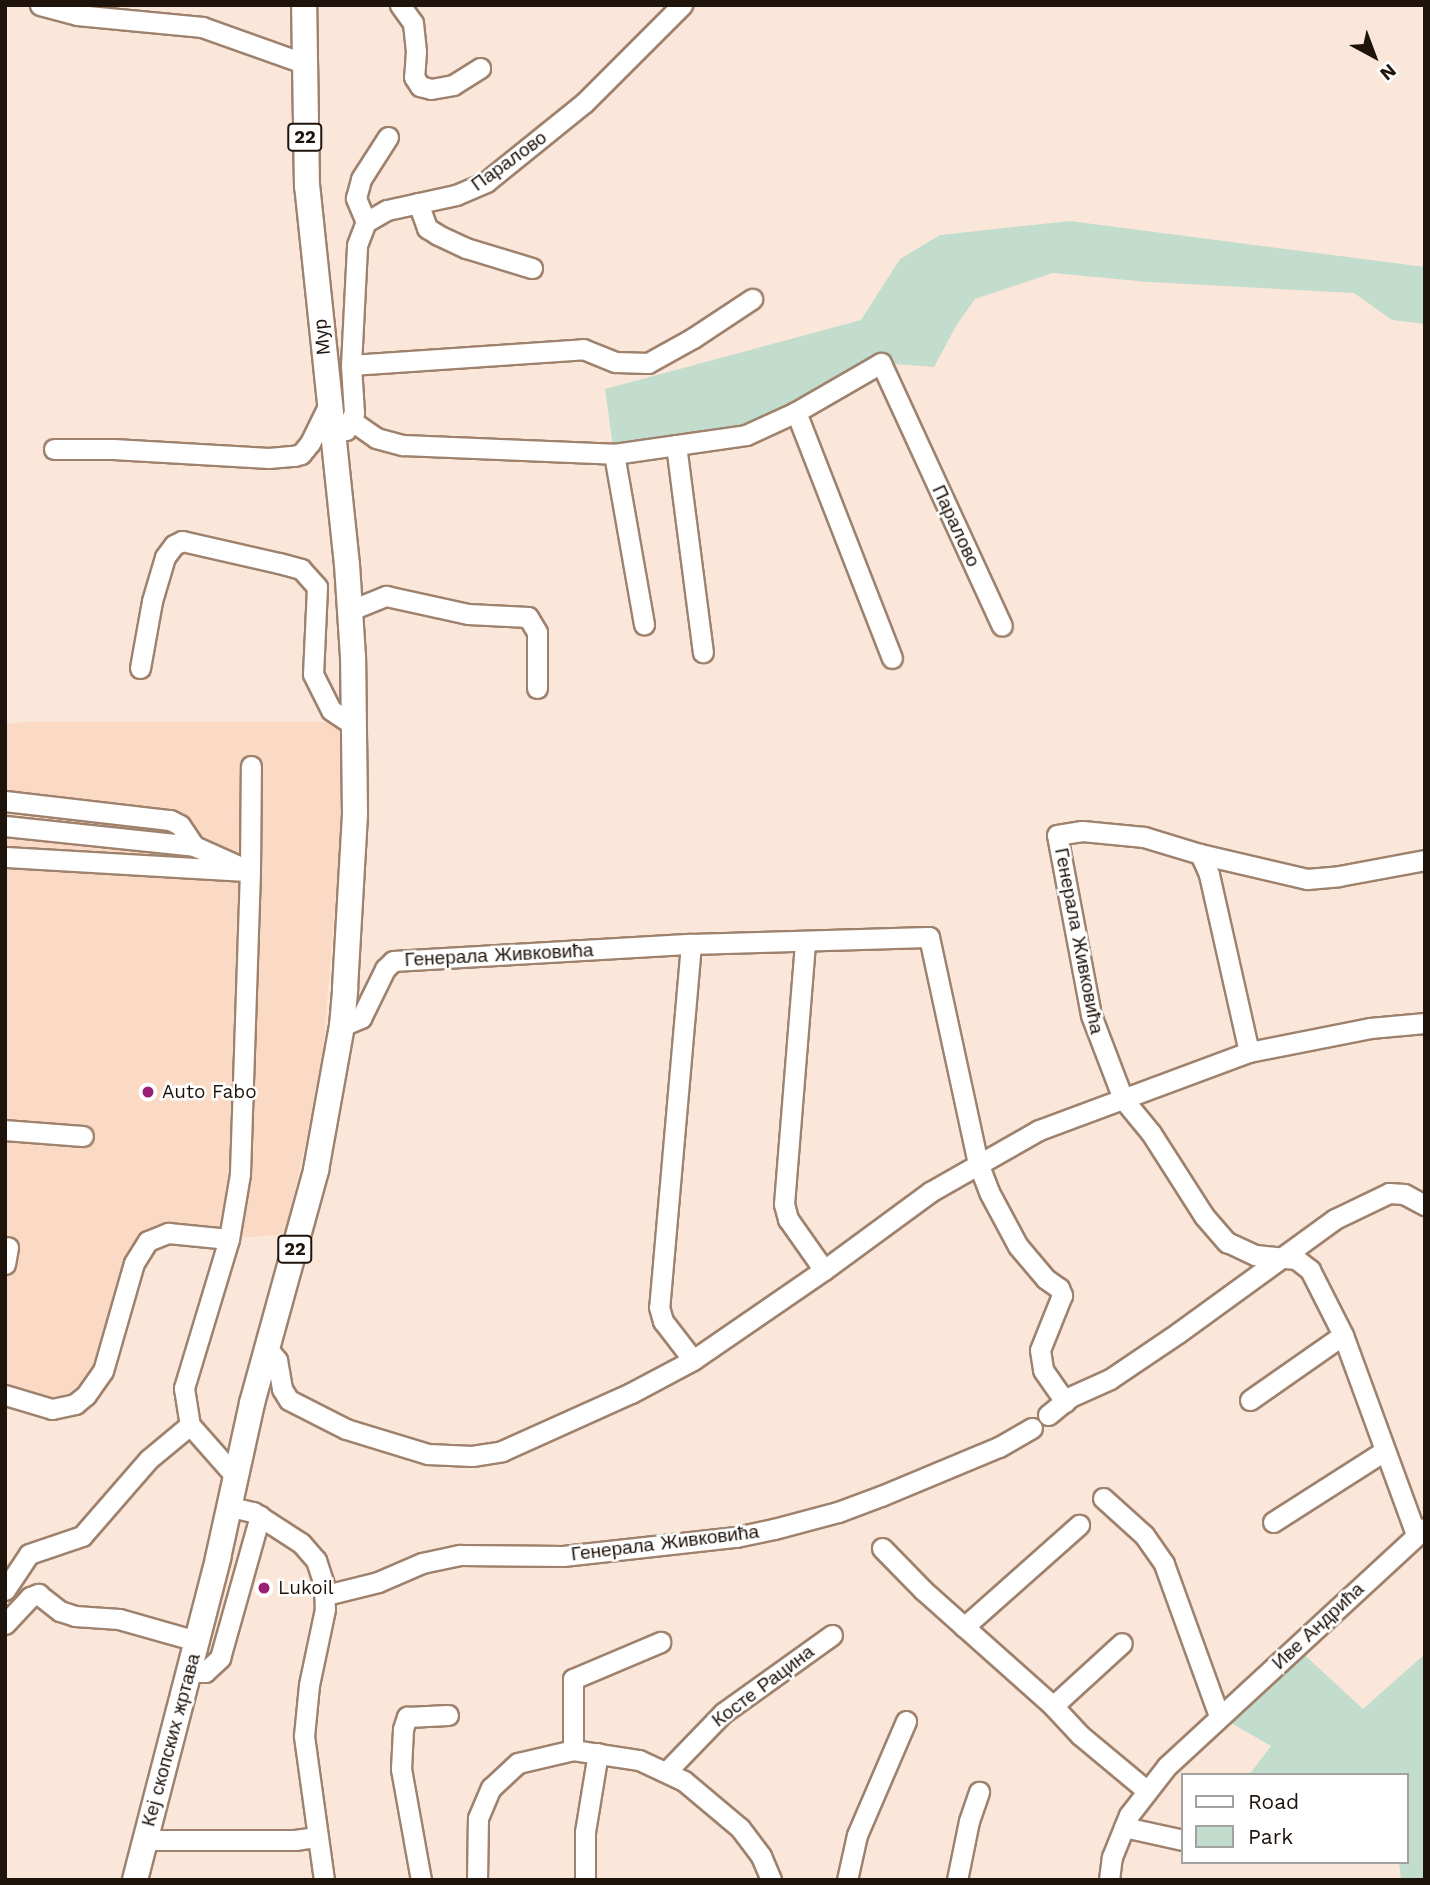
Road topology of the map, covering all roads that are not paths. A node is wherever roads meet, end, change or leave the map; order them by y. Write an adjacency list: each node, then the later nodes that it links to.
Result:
1 (40, 5): 5 (street)
2 (304, 5): 5 (main road, Мур / 22)
3 (400, 5): 6 (street)
4 (682, 5): 8 (street, Паралово)
5 (303, 63): 13 (main road, Мур / 22)
6 (480, 68)
7 (388, 138): 9 (street)
8 (418, 203): 9 (street, Паралово); 10 (street)
9 (366, 222): 12 (street)
10 (532, 268)
11 (752, 299): 12 (street)
12 (351, 365): 15 (street)
13 (329, 404): 16 (main road, Мур / 22); 18 (street)
14 (796, 412): 17 (street, Паралово); 22 (street, Паралово); 24 (street)
15 (352, 421): 16 (street); 19 (street, Паралово)
16 (333, 438): 20 (main road, Мур / 22)
17 (676, 445): 19 (street, Паралово); 23 (street)
18 (54, 449)
19 (614, 454): 21 (street)
20 (351, 610): 26 (street); 27 (main road, Мур / 22)
21 (645, 624)
22 (1002, 626)
23 (703, 652)
24 (892, 658)
25 (140, 668): 27 (street)
26 (537, 688)
27 (355, 726): 39 (main road, 22)
28 (251, 766): 35 (street)
29 (5, 801): 31 (street)
30 (5, 826): 31 (street)
31 (194, 846): 35 (street)
32 (1200, 854): 34 (street); 40 (street); 41 (street, Генерала Живковића)
33 (5, 857): 35 (street)
34 (1425, 860)
35 (250, 871): 46 (street)
36 (805, 943): 37 (street, Генерала Живковића); 44 (street, Генерала Живковића); 48 (street)
37 (691, 944): 39 (street, Генерала Живковића); 51 (street)
38 (1425, 1023): 40 (street)
39 (342, 1026): 50 (main road, 22)
40 (1250, 1052): 41 (street)
41 (1123, 1099): 44 (street); 47 (street, Генерала Живковића)
42 (5, 1130): 43 (street)
43 (83, 1136)
44 (978, 1163): 48 (street); 54 (street, Генерала Живковића)
45 (1424, 1198): 47 (street)
46 (229, 1239): 52 (street); 56 (street)
47 (1286, 1256): 49 (street, Иве Андрића); 54 (street)
48 (824, 1270): 51 (street)
49 (1343, 1335): 53 (street); 58 (street, Иве Андрића)
50 (267, 1348): 51 (street); 59 (main road, 22)
51 (693, 1360)
52 (5, 1395)
53 (1250, 1400)
54 (1065, 1402): 55 (street)
55 (1048, 1415)
56 (190, 1425): 59 (street); 68 (street)
57 (1032, 1428): 70 (street, Генерала Живковића)
58 (1384, 1451): 63 (street); 65 (street, Иве Андрића)
59 (236, 1477): 61 (main road, 22)
60 (1103, 1498): 80 (street)
61 (231, 1507): 62 (street); 67 (main road, Кеј скопских жртава / 22)
62 (260, 1516): 69 (street); 70 (street)
63 (1273, 1521)
64 (1079, 1525): 72 (street)
65 (1420, 1531): 80 (street, Иве Андрића)
66 (883, 1548): 72 (street)
67 (212, 1584): 69 (street); 74 (main road, Кеј скопских жртава / 22)
68 (5, 1590)
69 (240, 1590): 77 (street)
70 (326, 1595): 88 (street)
71 (5, 1623): 74 (street, Кеј скопских жртава)
72 (964, 1627): 78 (street)
73 (832, 1635): 84 (street, Косте Рацина)
74 (197, 1641): 77 (main road, Кеј скопских жртава / 22)
75 (660, 1642): 82 (street)
76 (1122, 1643): 78 (street)
77 (189, 1672): 89 (main road, Кеј скопских жртава / 22)
78 (1053, 1706): 85 (street)
79 (448, 1715): 93 (street)
80 (1219, 1716): 85 (street, Иве Андрића)
81 (906, 1721): 97 (street)
82 (573, 1750): 83 (street); 94 (street)
83 (598, 1753): 84 (street); 95 (street)
84 (667, 1771): 96 (street)
85 (1146, 1790): 87 (street, Иве Андрића)
86 (979, 1793): 98 (street)
87 (1124, 1826): 90 (street); 99 (street, Иве Андрића)
88 (317, 1837): 89 (street, Кеј скопских жртава); 92 (street)
89 (145, 1840): 91 (main road, Кеј скопских жртава / 22)
90 (1182, 1840)
91 (135, 1880)
92 (324, 1880)
93 (421, 1880)
94 (477, 1880)
95 (585, 1880)
96 (771, 1880)
97 (847, 1880)
98 (957, 1880)
99 (1109, 1880)

